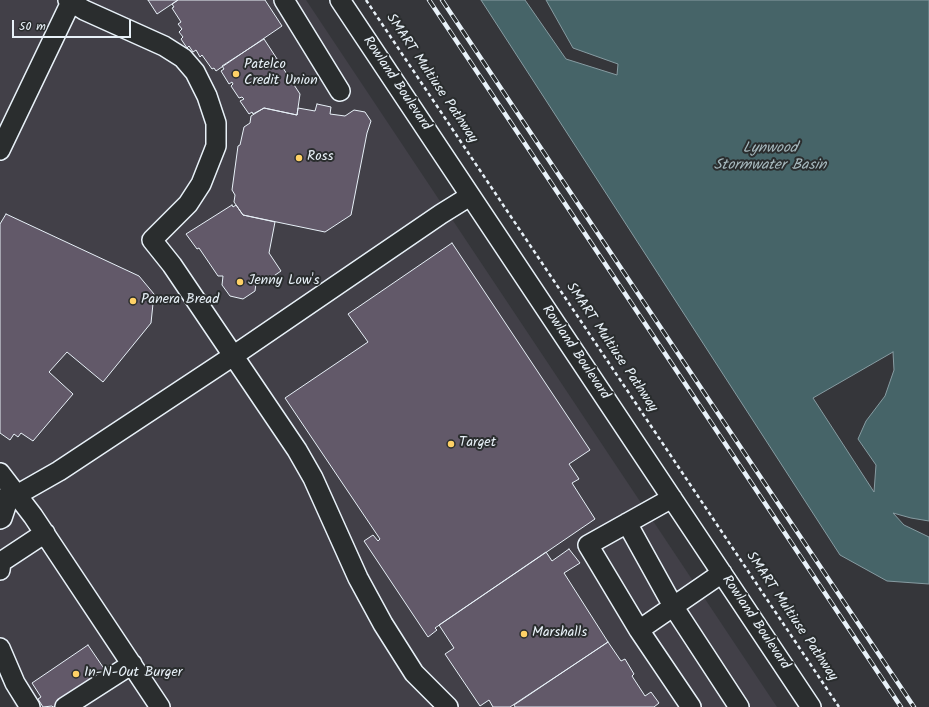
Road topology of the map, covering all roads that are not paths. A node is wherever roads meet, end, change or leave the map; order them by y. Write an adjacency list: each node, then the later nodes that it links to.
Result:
1 (284, 0): 4 (street)
2 (340, 0): 7 (street, Rowland Boulevard)
3 (70, 1): 5 (street); 8 (street)
4 (340, 91)
5 (6, 120): 6 (street)
6 (0, 150)
7 (470, 196): 8 (street); 11 (street, Rowland Boulevard)
8 (233, 356): 10 (street); 24 (street)
9 (0, 473): 10 (street)
10 (9, 498): 12 (street); 14 (street)
11 (672, 498): 13 (street); 16 (street, Rowland Boulevard)
12 (0, 519)
13 (626, 523): 17 (street); 18 (street)
14 (45, 534): 15 (street); 20 (street)
15 (0, 570)
16 (722, 573): 17 (street); 27 (street, Rowland Boulevard)
17 (673, 606): 18 (street); 26 (street)
18 (639, 630): 25 (street)
19 (0, 648): 21 (street)
20 (132, 664): 22 (street); 23 (street)
21 (30, 707)
22 (65, 707)
23 (160, 707)
24 (448, 707)
25 (691, 707)
26 (739, 707)
27 (811, 707)

